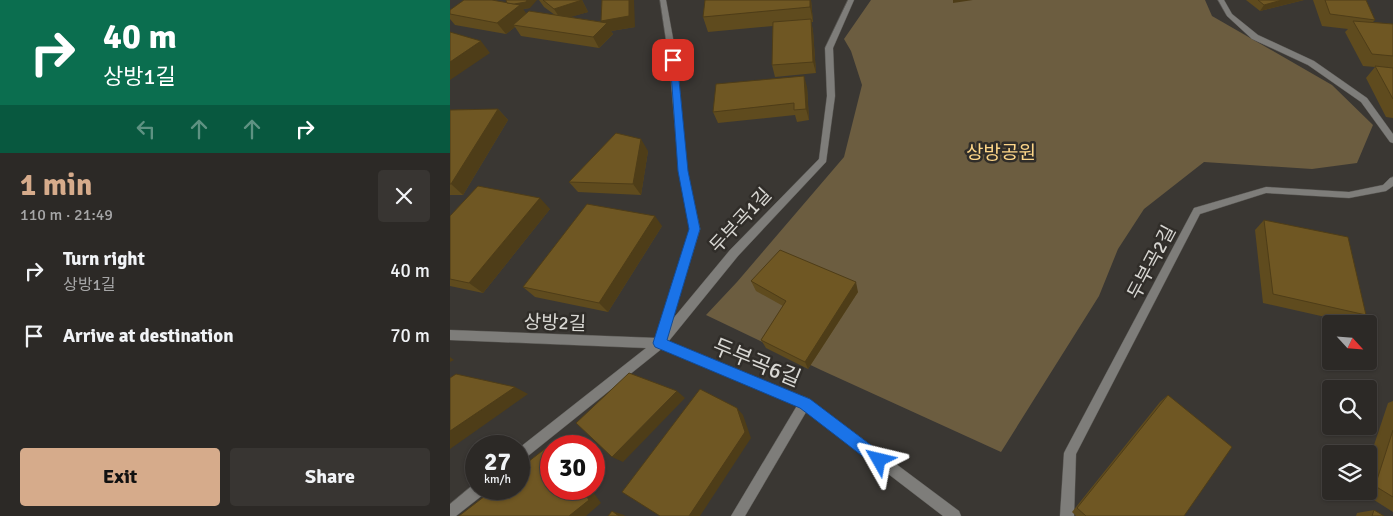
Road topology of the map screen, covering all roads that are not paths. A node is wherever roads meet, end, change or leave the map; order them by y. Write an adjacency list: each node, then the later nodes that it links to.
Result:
1 (663, 0): 7 (street)
2 (850, 0): 7 (street, 두부곡1길)
3 (1222, 0): 4 (street)
4 (1393, 140)
5 (1393, 180): 14 (street, 두부곡2길)
6 (450, 335): 7 (street, 상방2길)
7 (660, 343): 8 (street, 두부곡6길); 9 (street, 두부곡1길)
8 (805, 403): 12 (street); 13 (street, 두부곡6길)
9 (530, 447)
10 (465, 500): 11 (street)
11 (450, 512)
12 (738, 516)
13 (954, 516)
14 (1067, 516)

